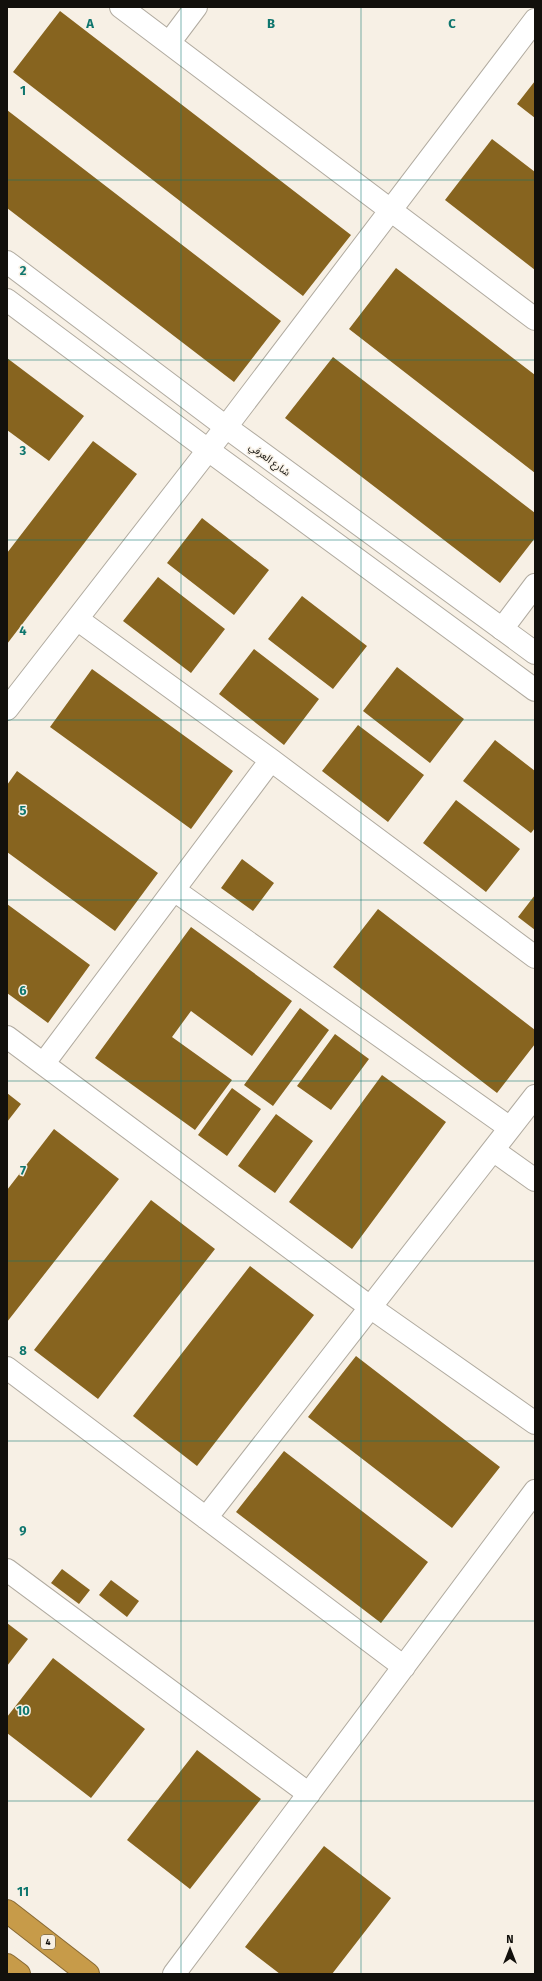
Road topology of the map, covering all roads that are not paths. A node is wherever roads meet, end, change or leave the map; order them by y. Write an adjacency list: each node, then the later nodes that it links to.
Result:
1 (121, 7): 4 (street)
2 (196, 7): 4 (street)
3 (535, 20): 5 (street)
4 (168, 43): 5 (street)
5 (390, 210): 8 (street); 9 (street)
6 (7, 262): 9 (street, شارع العرفي)
7 (7, 300): 10 (street)
8 (535, 319)
9 (226, 426): 10 (street); 13 (street, شارع العرفي)
10 (208, 450): 12 (street); 15 (street)
11 (535, 585): 13 (street)
12 (77, 619): 16 (street); 17 (street)
13 (502, 629): 14 (street, شارع العرفي)
14 (535, 653)
15 (535, 690)
16 (7, 708)
17 (271, 760): 18 (street); 19 (street)
18 (174, 890): 21 (street); 23 (street)
19 (535, 957)
20 (7, 1037): 21 (street)
21 (44, 1063): 26 (street)
22 (535, 1096): 23 (street)
23 (510, 1128): 24 (street)
24 (493, 1150): 25 (street); 26 (street)
25 (535, 1180)
26 (370, 1307): 28 (street); 30 (street)
27 (7, 1368): 30 (street)
28 (535, 1423)
29 (535, 1491): 32 (street)
30 (206, 1518): 32 (street)
31 (7, 1570): 33 (street)
32 (404, 1667): 33 (street)
33 (309, 1794): 38 (street)
34 (7, 1911): 37 (highway, 4)
35 (7, 1965): 36 (highway)
36 (19, 1974)
37 (88, 1974)
38 (174, 1974)

